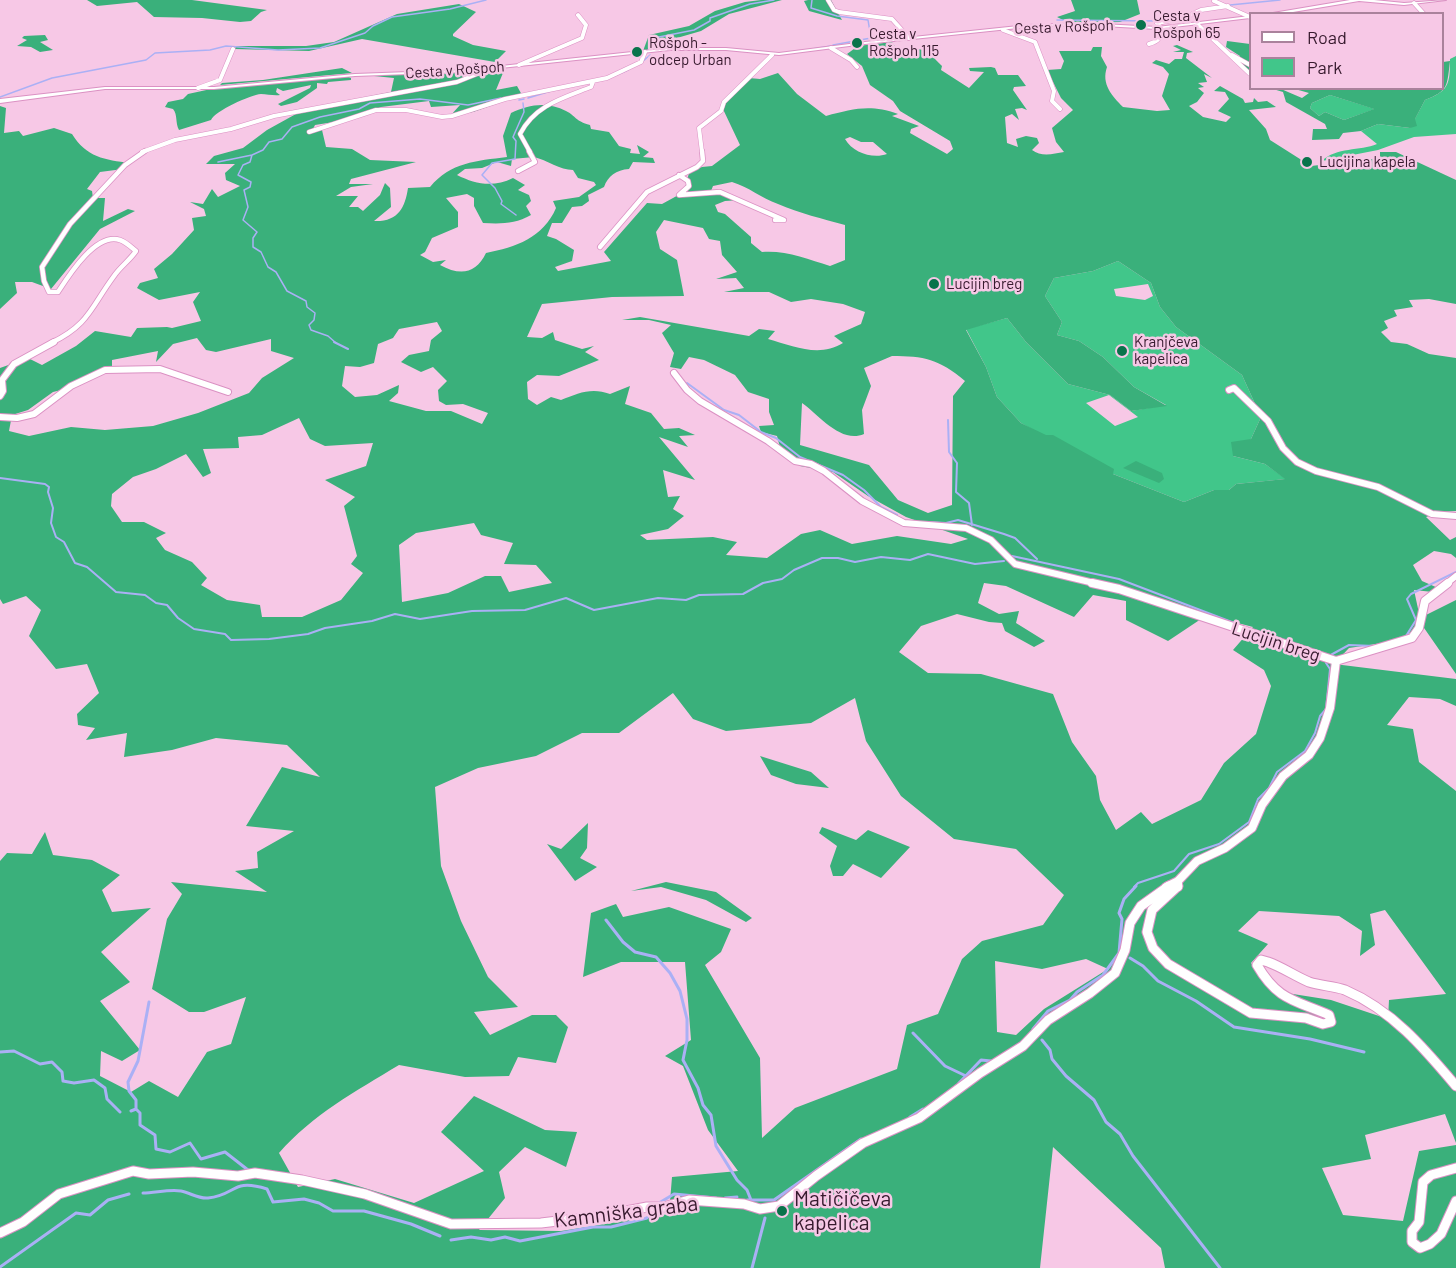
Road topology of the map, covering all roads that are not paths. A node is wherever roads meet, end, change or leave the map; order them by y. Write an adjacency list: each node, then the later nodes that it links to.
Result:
1 (828, 0): 16 (street)
2 (1359, 0): 5 (street); 6 (street)
3 (1444, 0): 6 (street)
4 (1214, 1): 7 (street, Cesta v Rošpoh)
5 (1342, 1): 8 (street)
6 (1414, 3): 9 (street)
7 (1228, 6): 11 (street, Cesta v Rošpoh); 14 (street)
8 (1280, 12)
9 (1422, 12)
10 (578, 15): 24 (street)
11 (1249, 16)
12 (1249, 17): 13 (street, Cesta v Rošpoh)
13 (1197, 24): 14 (street, Cesta v Rošpoh); 20 (street)
14 (1161, 28): 15 (street, Cesta v Rošpoh); 17 (street)
15 (1003, 30): 16 (street, Cesta v Rošpoh); 31 (street, Cesta v Rošpoh)
16 (909, 38): 18 (street, Cesta v Rošpoh)
17 (1149, 44)
18 (831, 48): 22 (street, Cesta v Rošpoh); 25 (street)
19 (233, 49): 29 (street)
20 (1222, 49): 23 (street); 27 (street)
21 (645, 52): 22 (street, Cesta v Rošpoh); 24 (street, Cesta v Rošpoh); 28 (street)
22 (771, 55): 34 (street)
23 (1249, 64)
24 (519, 65): 26 (street, Cesta v Rošpoh)
25 (857, 67)
26 (492, 68): 29 (street, Cesta v Rošpoh); 40 (street)
27 (1249, 72)
28 (593, 82): 32 (street); 33 (street)
29 (198, 87): 30 (street, Cesta v Rošpoh)
30 (0, 101)
31 (1060, 109)
32 (309, 132)
33 (518, 171)
34 (679, 175): 35 (street); 36 (street)
35 (775, 220)
36 (600, 247)
37 (674, 373): 44 (street, Lucijin breg)
38 (1229, 390): 42 (street)
39 (228, 392): 41 (street)
40 (0, 396)
41 (0, 417)
42 (1456, 516)
43 (1456, 576): 44 (street)
44 (1336, 661): 45 (street, Kamniška graba)
45 (1178, 881): 46 (street, Kamniška graba); 49 (street, Kamniška graba)
46 (1456, 1086)
47 (1456, 1168): 48 (street)
48 (1456, 1201)
49 (0, 1233)

